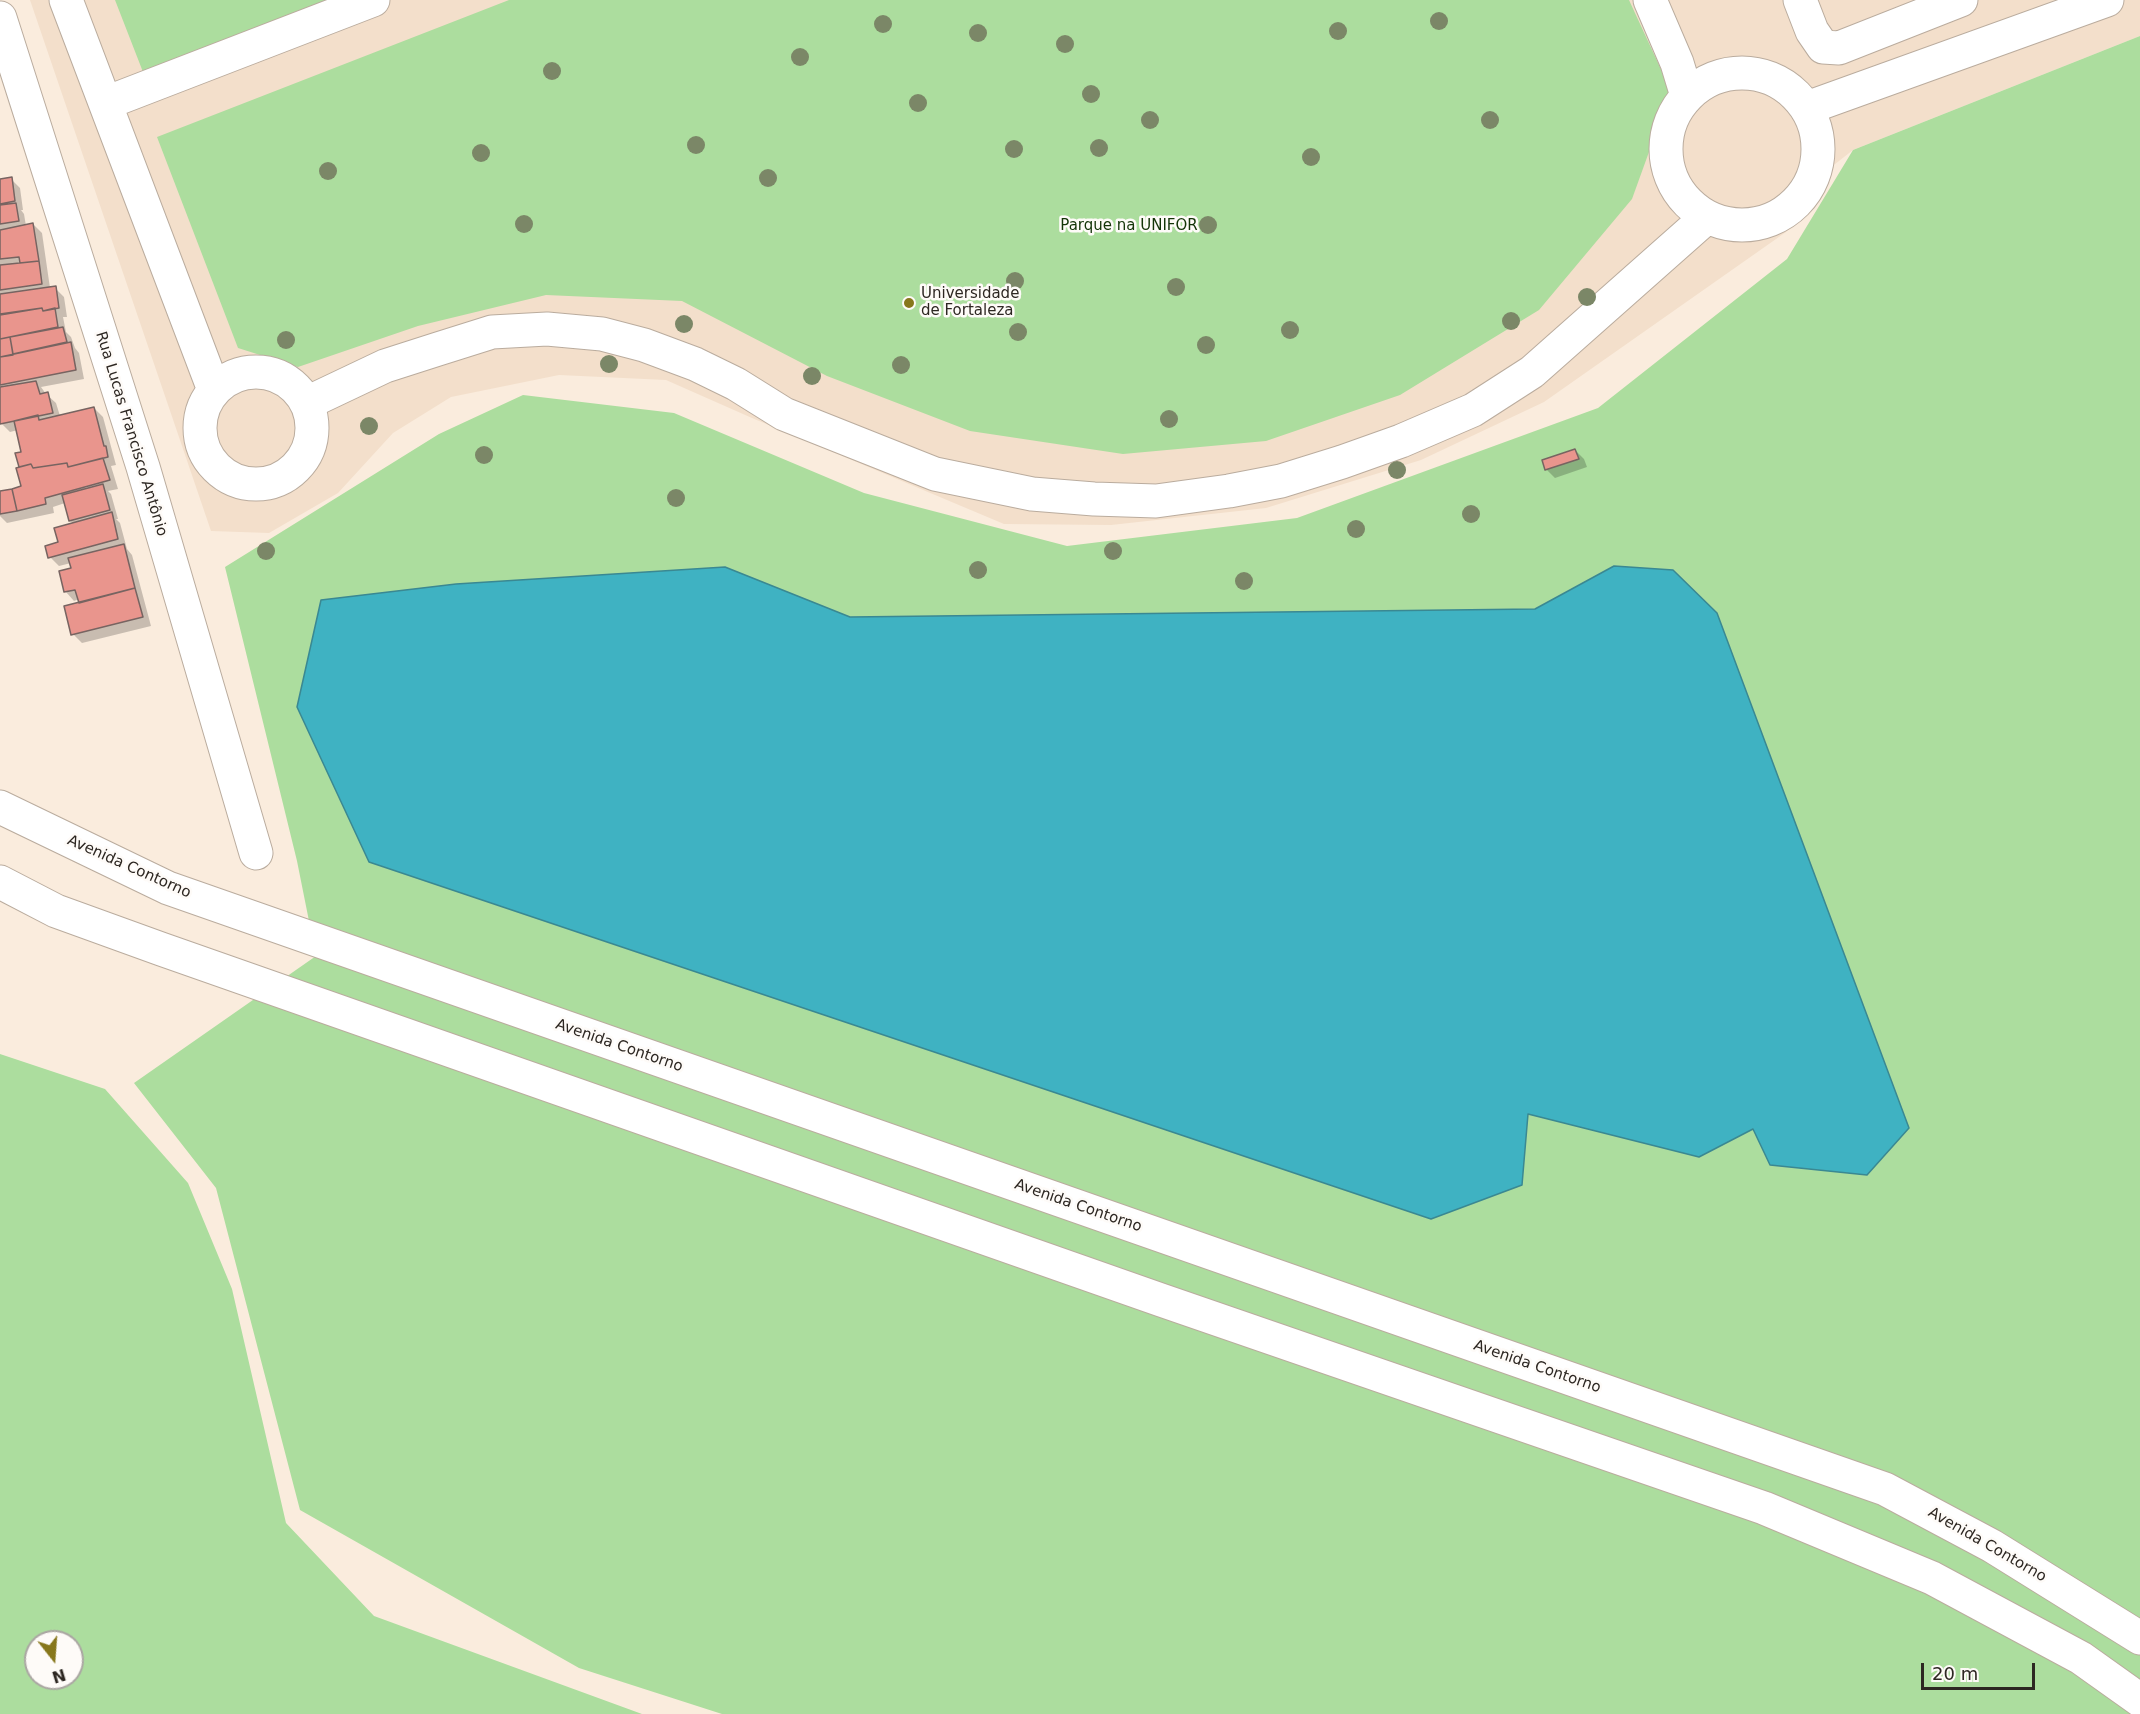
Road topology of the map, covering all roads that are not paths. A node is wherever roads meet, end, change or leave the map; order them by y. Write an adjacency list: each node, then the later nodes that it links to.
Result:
1 (66, 0): 10 (street)
2 (374, 0): 10 (street)
3 (1650, 0): 9 (street)
4 (1800, 0): 7 (street)
5 (1961, 0): 7 (street)
6 (2107, 0): 11 (street)
7 (1911, 9)
8 (0, 18): 16 (street, Rua Lucas Francisco Antônio)
9 (1687, 96): 11 (street); 12 (street)
10 (106, 103): 13 (street)
11 (1807, 108): 12 (street)
12 (1707, 217): 14 (street)
13 (214, 390): 14 (street); 14 (street)
14 (307, 403)
15 (0, 807): 18 (street, Avenida Contorno)
16 (256, 853)
17 (0, 882): 19 (street)
18 (2140, 1638)
19 (2140, 1700)

